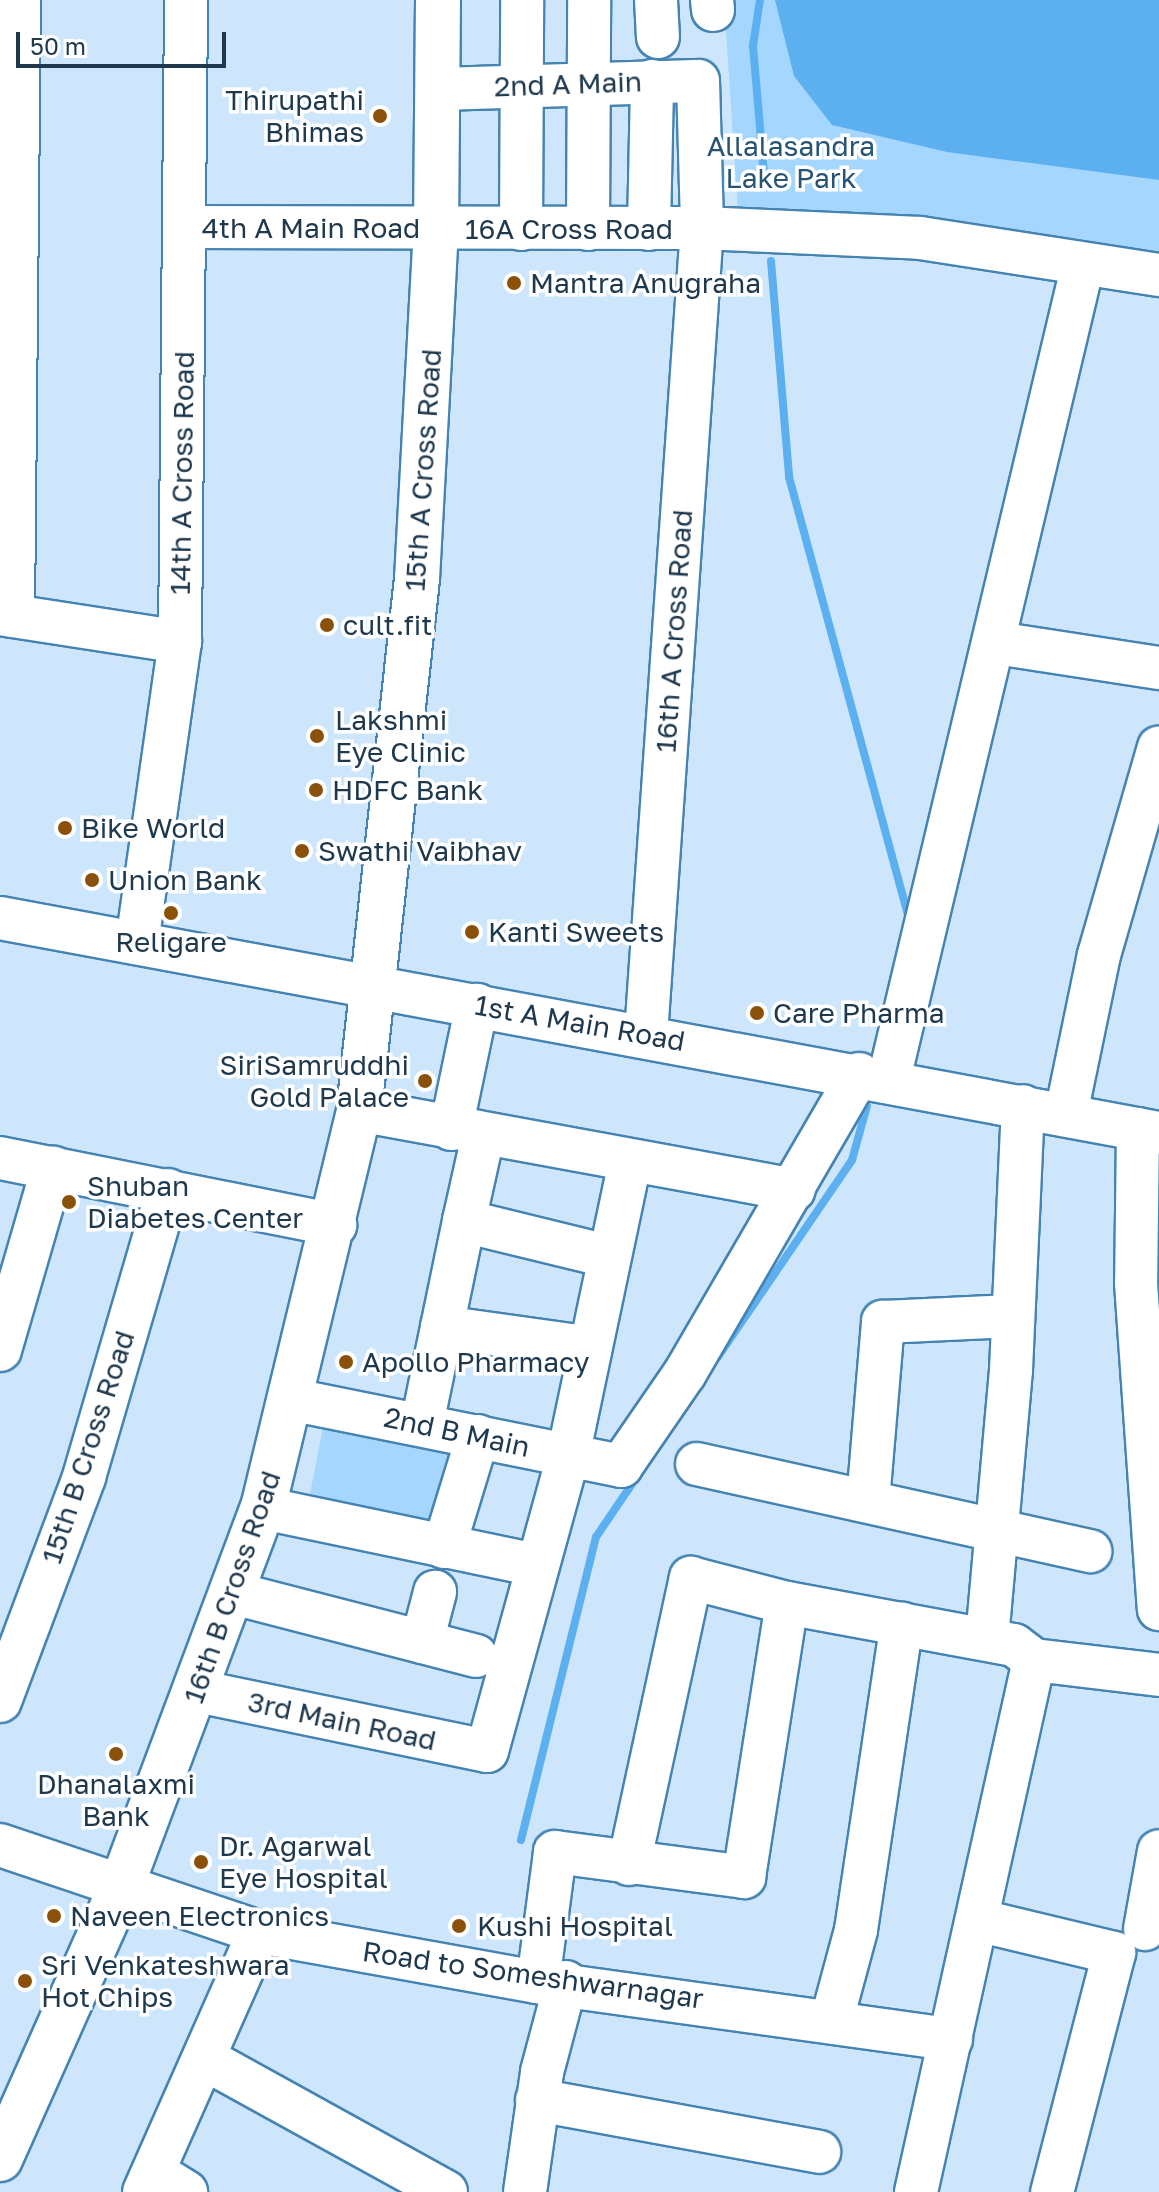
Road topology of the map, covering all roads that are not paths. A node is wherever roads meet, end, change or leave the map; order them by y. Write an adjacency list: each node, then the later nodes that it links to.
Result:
1 (19, 0): 19 (street)
2 (186, 0): 11 (street, 14th A Cross Road)
3 (438, 0): 10 (main road, 15th A Cross Road)
4 (522, 0): 9 (street)
5 (589, 0): 8 (street)
6 (652, 81): 7 (street, 2nd A Main); 8 (street, 2nd A Main); 16 (street)
7 (698, 81): 12 (street, 16th A Cross Road)
8 (589, 83): 9 (street, 2nd A Main); 15 (street)
9 (522, 86): 10 (street, 2nd A Main); 14 (street)
10 (438, 89): 13 (main road, 15th A Cross Road)
11 (186, 227): 13 (street, 4th A Main Road); 20 (street, 14th A Cross Road)
12 (702, 228): 16 (street, 16A Cross Road); 17 (street, 16A Cross Road); 28 (street, 16th A Cross Road)
13 (436, 229): 14 (street, 16A Cross Road); 26 (main road, 15th A Cross Road)
14 (521, 229): 15 (street, 16A Cross Road)
15 (588, 229): 16 (street, 16A Cross Road)
16 (649, 229)
17 (1083, 264): 18 (street, 16A Cross Road); 21 (street)
18 (1159, 275)
19 (6, 615): 20 (street)
20 (180, 642): 25 (street, 14th A Cross Road)
21 (996, 643): 22 (street); 29 (street)
22 (1159, 668)
23 (1159, 747): 32 (street)
24 (0, 918): 25 (street, 1st A Main Road)
25 (137, 943): 26 (street, 1st A Main Road)
26 (376, 987): 27 (street, 1st A Main Road); 31 (main road, 16th B Cross Road)
27 (477, 1005): 28 (street, 1st A Main Road); 34 (street)
28 (646, 1034): 29 (street, 1st A Main Road)
29 (874, 1076): 30 (street, 1st A Main Road); 39 (street)
30 (1023, 1106): 32 (street, 1st A Main Road); 43 (street)
31 (359, 1110): 34 (street); 41 (main road, 16th B Cross Road)
32 (1066, 1114): 33 (street, 1st A Main Road)
33 (1149, 1131): 61 (street)
34 (467, 1133): 36 (street); 40 (street)
35 (0, 1158): 37 (street)
36 (630, 1163): 39 (street); 42 (street)
37 (53, 1168): 38 (street); 46 (street)
38 (168, 1190): 41 (street); 69 (street, 15th B Cross Road)
39 (794, 1190): 50 (street, 2nd B Main)
40 (464, 1221): 42 (street); 44 (street)
41 (335, 1225): 47 (main road, 16th B Cross Road)
42 (608, 1256): 45 (street)
43 (1012, 1316): 52 (street); 54 (street)
44 (442, 1327): 45 (street); 48 (street)
45 (591, 1348): 50 (street)
46 (0, 1350)
47 (294, 1400): 48 (street, 2nd B Main); 53 (main road, 16th B Cross Road)
48 (422, 1424): 49 (street, 2nd B Main)
49 (478, 1436): 50 (street, 2nd B Main); 55 (street)
50 (568, 1456): 57 (street)
51 (697, 1464): 52 (street)
52 (868, 1501): 54 (street)
53 (263, 1508): 55 (street); 59 (main road, 16th B Cross Road)
54 (998, 1529): 56 (street); 63 (street)
55 (444, 1547): 57 (street)
56 (1090, 1551)
57 (537, 1565): 68 (street, 3rd Main Road)
58 (435, 1592): 64 (street)
59 (233, 1593): 64 (street); 68 (main road, 16th B Cross Road)
60 (787, 1603): 62 (street); 72 (street); 72 (street)
61 (1159, 1609)
62 (902, 1623): 63 (street); 78 (street)
63 (987, 1639): 66 (street)
64 (422, 1642): 65 (street)
65 (476, 1656)
66 (1034, 1660): 67 (street); 74 (street)
67 (1159, 1675)
68 (197, 1691): 73 (main road, 16th B Cross Road)
69 (0, 1701)
70 (0, 1845): 73 (street, Road to Someshwarnagar)
71 (1159, 1851): 75 (street)
72 (629, 1864): 77 (street)
73 (121, 1887): 76 (street, Road to Someshwarnagar); 83 (main road, 16th B Cross Road)
74 (977, 1920): 79 (street); 88 (street)
75 (1145, 1929)
76 (259, 1932): 77 (street, Road to Someshwarnagar); 80 (street)
77 (552, 1982): 78 (street, Road to Someshwarnagar); 81 (street)
78 (832, 2019): 79 (street, Road to Someshwarnagar)
79 (951, 2039): 87 (street)
80 (207, 2060): 84 (street); 85 (street)
81 (537, 2100): 82 (street); 86 (street)
82 (819, 2152)
83 (0, 2159)
84 (161, 2185)
85 (446, 2192)
86 (525, 2192)
87 (916, 2192)
88 (1052, 2192)

